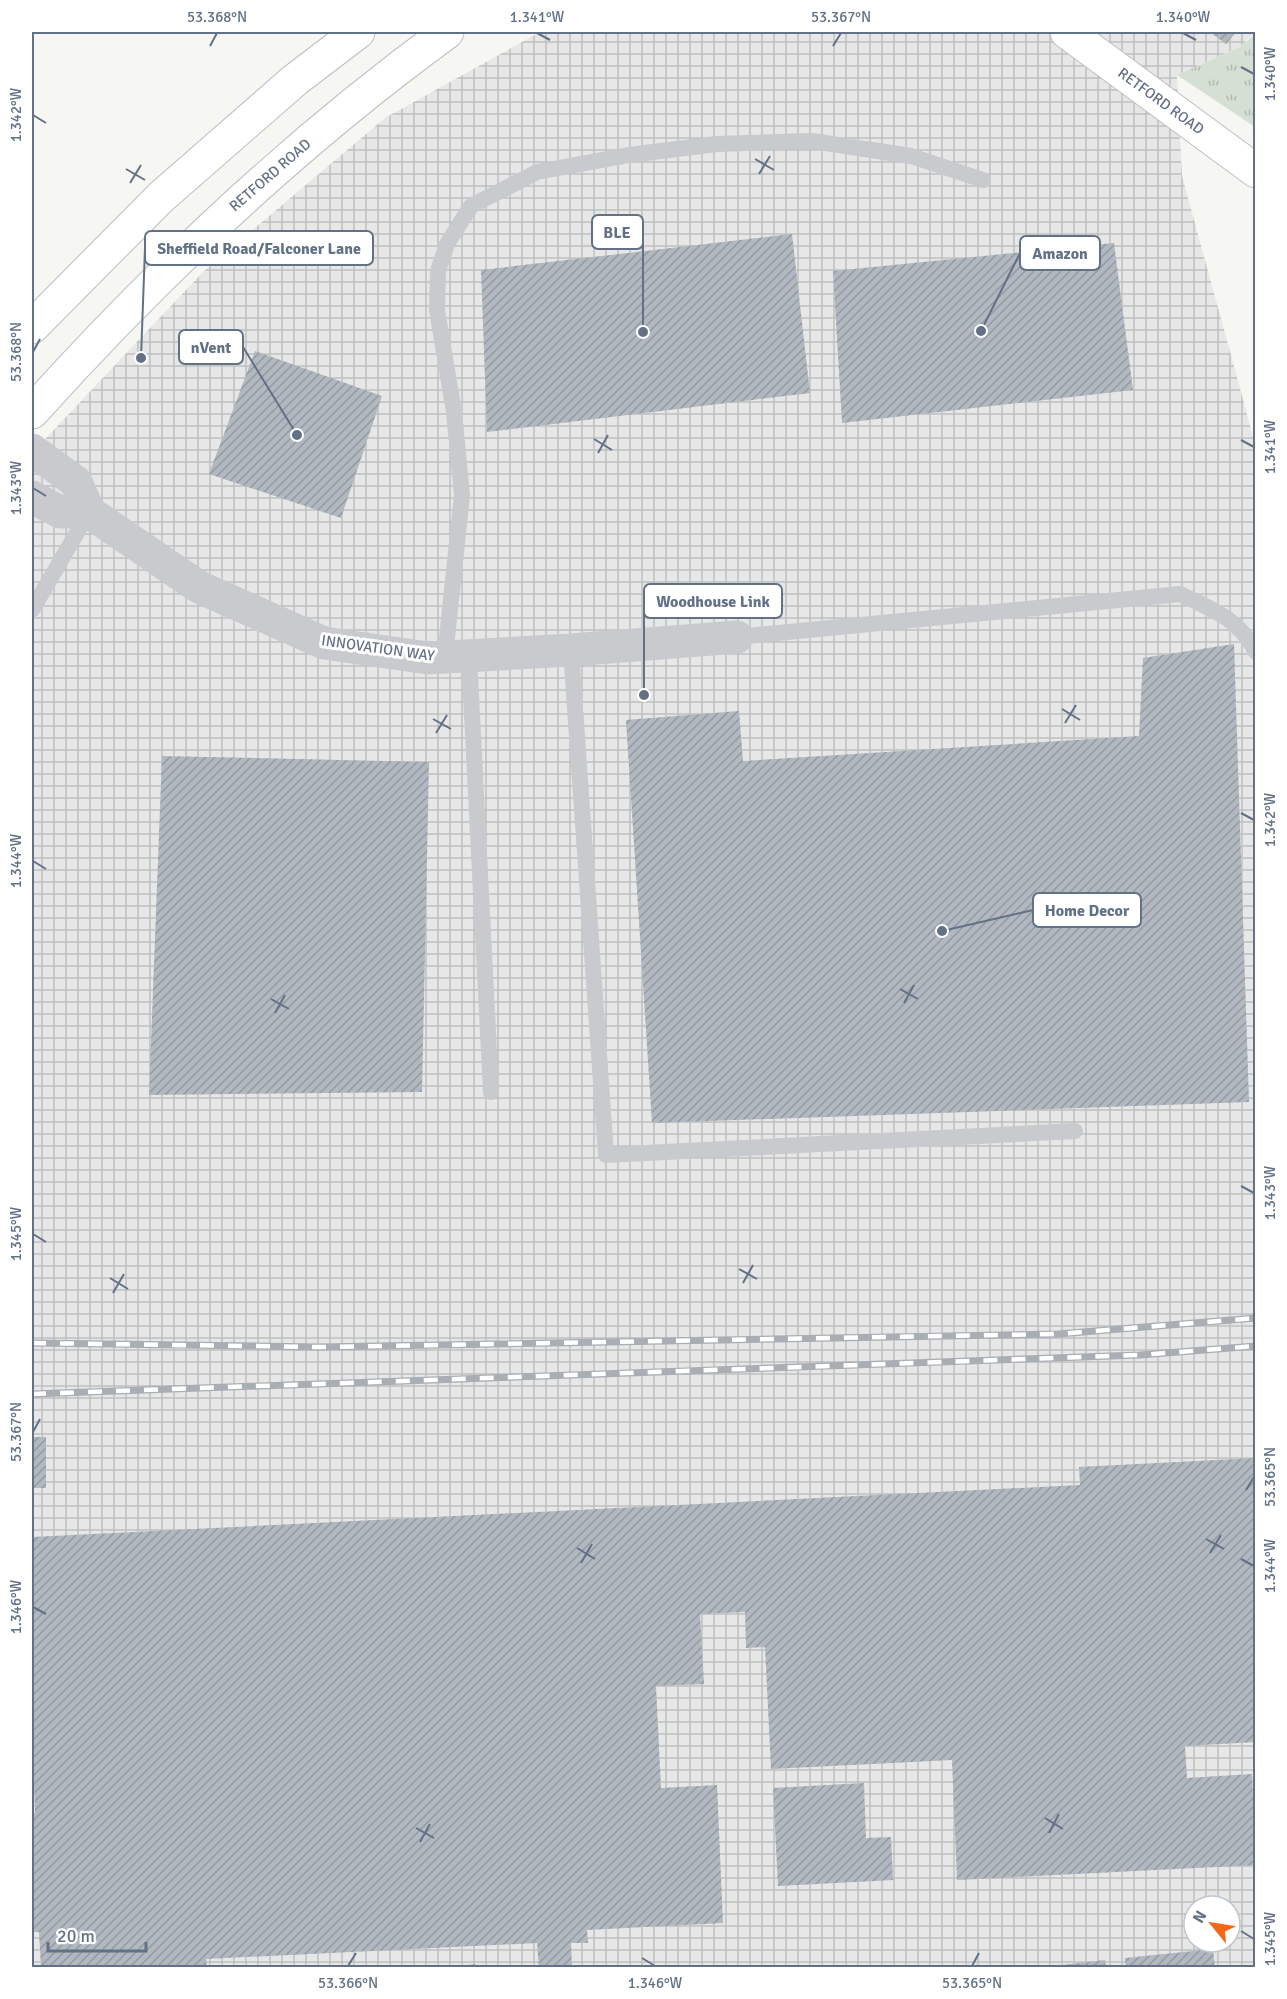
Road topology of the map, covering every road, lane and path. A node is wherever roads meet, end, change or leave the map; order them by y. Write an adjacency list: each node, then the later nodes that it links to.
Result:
1 (358, 32): 6 (main road)
2 (447, 32): 7 (main road, RETFORD ROAD)
3 (1067, 32): 4 (main road, RETFORD ROAD)
4 (1256, 171)
5 (983, 180): 15 (lane)
6 (32, 327)
7 (32, 412)
8 (32, 450): 10 (street)
9 (32, 497): 10 (street)
10 (89, 512): 11 (lane); 15 (street, INNOVATION WAY)
11 (32, 610)
12 (736, 637): 13 (street, INNOVATION WAY); 14 (lane)
13 (572, 650): 15 (street, INNOVATION WAY); 17 (lane)
14 (1256, 652)
15 (457, 656): 16 (lane)
16 (491, 1092)
17 (1075, 1131)

